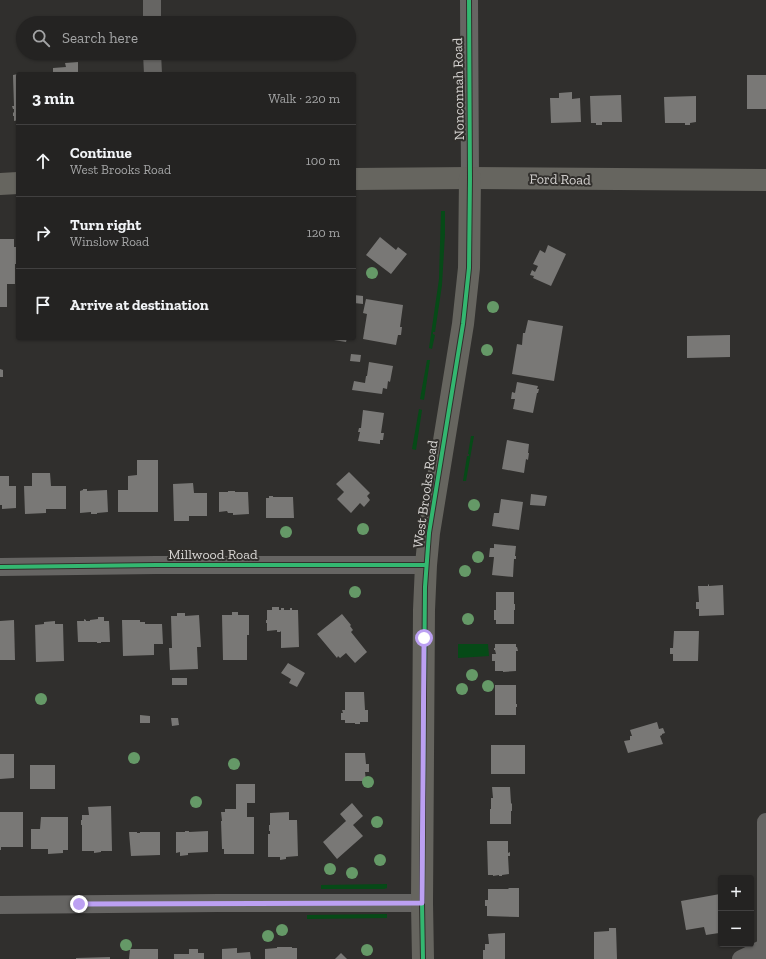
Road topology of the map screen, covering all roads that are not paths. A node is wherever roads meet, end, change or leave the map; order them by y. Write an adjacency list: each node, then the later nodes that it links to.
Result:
1 (152, 0): 3 (street)
2 (468, 0): 6 (street, Nonconnah Road)
3 (152, 16)
4 (152, 60): 5 (street)
5 (153, 72)
6 (470, 178): 7 (street, Ford Road); 8 (street, Ford Road); 11 (street, West Brooks Road)
7 (356, 179)
8 (766, 180)
9 (16, 183): 10 (street)
10 (0, 184)
11 (426, 565): 12 (street, Millwood Road); 14 (street, West Brooks Road)
12 (0, 567)
13 (766, 822): 16 (street)
14 (422, 903): 15 (street); 17 (street, West Brooks Road)
15 (0, 905)
16 (766, 951): 18 (street)
17 (423, 959)
18 (741, 959)

